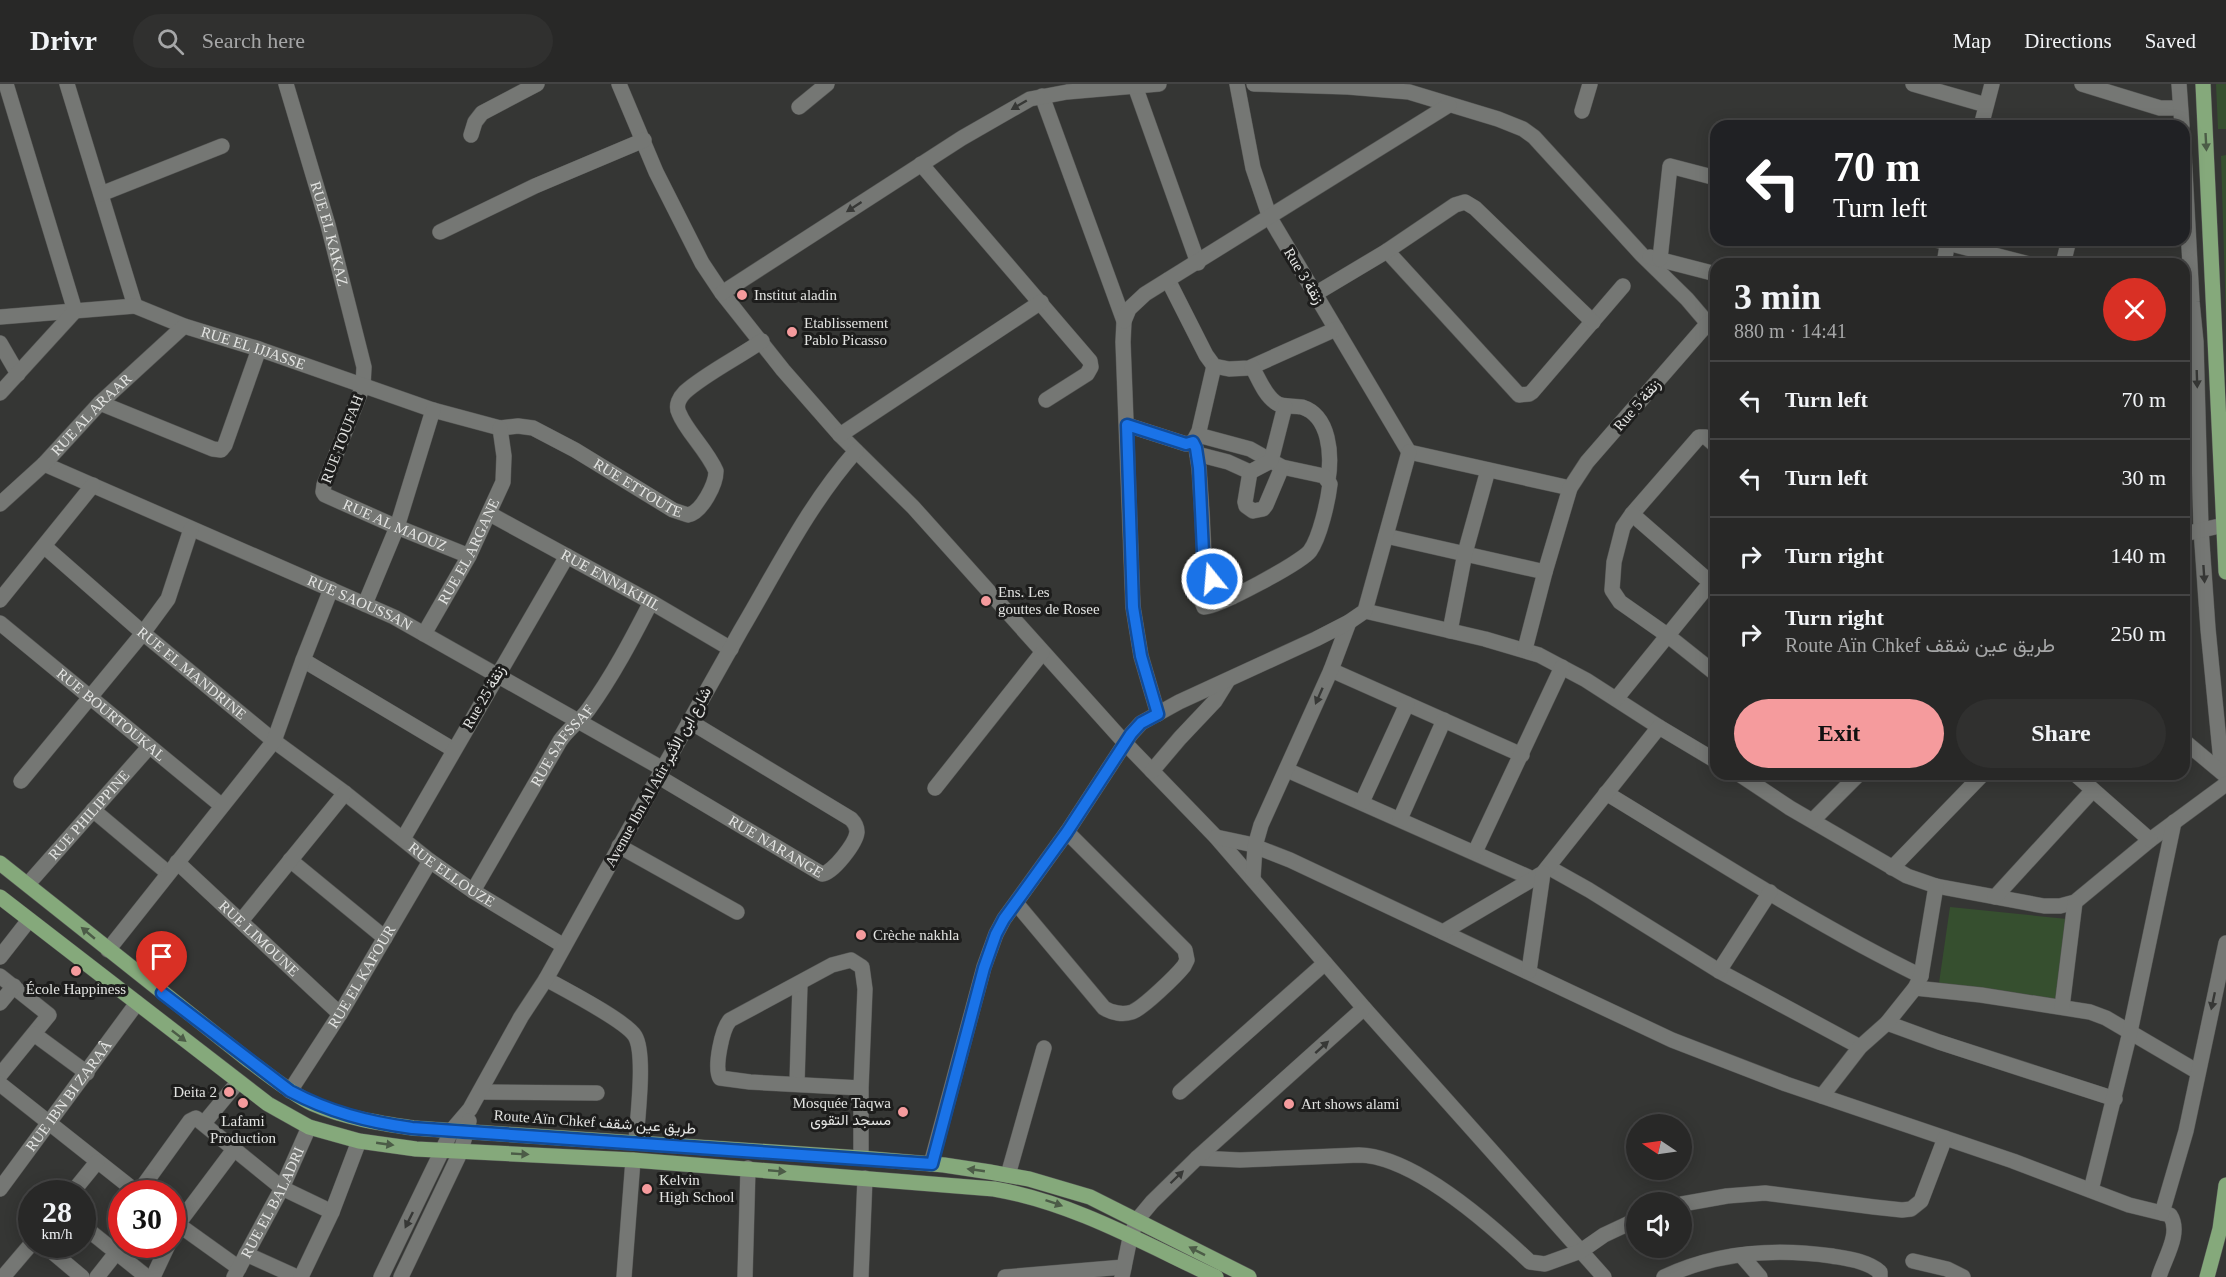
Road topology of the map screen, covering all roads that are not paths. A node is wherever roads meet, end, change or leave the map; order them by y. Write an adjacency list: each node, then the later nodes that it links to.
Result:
1 (6, 84): 49 (street)
2 (67, 84): 31 (street)
3 (286, 84): 64 (street, RUE EL KAKAZ)
4 (537, 84): 26 (street)
5 (619, 84): 27 (street)
6 (827, 84): 21 (street)
7 (1159, 84): 17 (street)
8 (1237, 84): 32 (street, Rue 3 زنقة)
9 (1254, 84): 19 (street)
10 (1590, 84): 23 (street)
11 (1913, 84): 20 (street)
12 (1992, 84): 20 (street)
13 (2082, 84): 22 (street)
14 (2180, 84): 22 (street)
15 (2204, 84): 48 (main road, one-way to 48)
16 (1094, 86): 17 (street); 18 (street)
17 (1135, 86): 39 (street)
18 (1042, 96): 29 (street, one-way to 29); 52 (street)
19 (1449, 105): 32 (street); 36 (street)
20 (1986, 105): 24 (street)
21 (799, 107)
22 (2180, 108): 25 (street)
23 (1582, 111)
24 (1982, 120)
25 (2181, 120)
26 (471, 135)
27 (644, 140): 33 (street); 43 (street)
28 (222, 146): 31 (street)
29 (921, 164): 43 (street, one-way to 43); 45 (street)
30 (1710, 176): 38 (street)
31 (101, 194): 46 (street)
32 (1270, 218): 39 (street); 44 (street, Rue 3 زنقة)
33 (440, 232)
34 (1962, 246): 37 (street)
35 (1387, 251): 44 (street); 53 (street); 53 (street)
36 (1642, 255): 38 (street); 55 (street)
37 (2007, 258)
38 (1660, 259): 40 (street)
39 (1198, 263): 41 (street)
40 (1710, 272)
41 (1168, 280): 52 (street); 61 (street)
42 (1623, 285): 53 (street)
43 (722, 293): 58 (street)
44 (1315, 294): 56 (street, Rue 3 زنقة)
45 (1041, 302): 66 (street); 72 (street)
46 (135, 306): 49 (street, RUE EL IJJASSE); 54 (street, RUE EL IJJASSE)
47 (2190, 307): 48 (street)
48 (2215, 307): 88 (main road)
49 (75, 311): 51 (street, RUE EL IJJASSE); 63 (street)
50 (2190, 316): 91 (street, one-way to 91)
51 (0, 317)
52 (1124, 321): 70 (street)
53 (1593, 322)
54 (184, 326): 60 (street, RUE EL IJJASSE); 67 (street, RUE AL ARAAR)
55 (1710, 326)
56 (1336, 329): 62 (street); 76 (street, Rue 3 زنقة)
57 (1710, 330): 83 (street, Rue 5 زنقة)
58 (762, 341): 71 (street, RUE ETTOUTE); 72 (street)
59 (0, 343): 63 (street)
60 (259, 349): 64 (street, RUE EL IJJASSE); 67 (street)
61 (1214, 366): 62 (street); 74 (street)
62 (1252, 367): 68 (street)
63 (18, 374): 65 (street)
64 (363, 386): 69 (street, RUE EL IJJASSE); 84 (street, RUE TOUFAH)
65 (0, 393)
66 (1046, 400)
67 (100, 403): 77 (street, RUE AL ARAAR)
68 (1285, 406): 78 (street); 81 (street)
69 (433, 410): 71 (street, RUE EL IJJASSE); 89 (street)
70 (1127, 425): 74 (street); 127 (street)
71 (500, 428): 86 (street, RUE EL ARGANE)
72 (840, 435): 75 (street)
73 (1710, 441): 87 (street)
74 (1196, 444): 78 (street); 80 (street); 100 (street)
75 (856, 451): 115 (street, Avenue Ibn Al Atir شارع ابن الأثير); 117 (street)
76 (1409, 452): 79 (street); 93 (street)
77 (44, 464): 82 (street, RUE SAOUSSAN); 85 (street, RUE AL ARAAR)
78 (1276, 464): 80 (street); 80 (street); 81 (street)
79 (1488, 470): 83 (street); 95 (street)
80 (1250, 472)
81 (1328, 480): 104 (street)
82 (93, 485): 90 (street, RUE SAOUSSAN); 94 (street)
83 (1570, 488): 98 (street, Rue 5 زنقة)
84 (322, 492): 89 (street, RUE AL MAOUZ)
85 (1, 502)
86 (490, 514): 96 (street, RUE EL ARGANE); 97 (street, RUE ENNAKHIL)
87 (1632, 514): 101 (street); 114 (street)
88 (2224, 525): 91 (street); 99 (main road)
89 (397, 527): 96 (street, RUE AL MAOUZ); 107 (street)
90 (191, 529): 103 (street, RUE SAOUSSAN); 112 (street)
91 (2201, 529): 92 (street); 142 (street, one-way to 142)
92 (2190, 532)
93 (1386, 536): 95 (street); 108 (street)
94 (44, 546): 105 (street); 112 (street, RUE EL MANDRINE)
95 (1466, 553): 98 (street); 111 (street)
96 (469, 556): 113 (street, RUE EL ARGANE)
97 (567, 556): 106 (street, RUE ENNAKHIL); 122 (street, Rue 25 زنقة)
98 (1545, 572): 116 (street, Rue 5 زنقة)
99 (2226, 572)
100 (1204, 573): 104 (street); 104 (street)
101 (1710, 578)
102 (1710, 584): 114 (street)
103 (331, 589): 107 (street, RUE SAOUSSAN); 118 (street)
104 (1232, 597)
105 (0, 600)
106 (651, 602): 115 (street, RUE ENNAKHIL); 129 (street, RUE SAFSSAF)
107 (364, 604): 113 (street, RUE SAOUSSAN)
108 (1365, 611): 110 (street); 111 (street)
109 (0, 622): 124 (street, RUE BOURTOUKAL)
110 (1349, 622): 121 (street); 123 (street)
111 (1450, 631): 116 (street)
112 (143, 633): 124 (street); 132 (street, RUE EL MANDRINE)
113 (424, 634): 122 (street, RUE SAOUSSAN)
114 (1667, 635): 120 (street); 125 (street)
115 (730, 649): 130 (street, Avenue Ibn Al Atir شارع ابن الأثير)
116 (1525, 649): 119 (street)
117 (1042, 653): 133 (street); 148 (street)
118 (303, 660): 132 (street); 136 (street)
119 (1562, 667): 125 (street); 137 (street)
120 (1710, 669)
121 (1331, 670): 126 (street); 139 (street, one-way to 139)
122 (496, 676): 129 (street, RUE SAOUSSAN); 136 (street, Rue 25 زنقة)
123 (1228, 680): 127 (street); 140 (street)
124 (90, 698): 135 (street, RUE BOURTOUKAL); 147 (street)
125 (1616, 699): 131 (street)
126 (1407, 704): 128 (street); 152 (street)
127 (1158, 714): 133 (street)
128 (1444, 720): 137 (street); 155 (street)
129 (578, 721): 141 (street, RUE SAOUSSAN); 174 (street, RUE SAFSSAF)
130 (689, 721): 141 (street, Avenue Ibn Al Atir شارع ابن الأثير); 141 (street, RUE NARANGE)
131 (1659, 728): 138 (street); 151 (street)
132 (274, 741): 150 (street, RUE EL MANDRINE); 153 (street)
133 (1125, 743): 140 (street); 158 (street)
134 (2190, 746): 142 (street)
135 (148, 747): 153 (street, RUE BOURTOUKAL); 154 (street, RUE PHILIPPINE)
136 (454, 750): 160 (street, Rue 25 زنقة)
137 (1522, 755): 164 (street)
138 (1710, 758)
139 (1287, 770): 152 (street); 163 (street)
140 (1152, 771): 159 (street)
141 (661, 773): 162 (street, Avenue Ibn Al Atir شارع ابن الأثير)
142 (2225, 778): 157 (street)
143 (1752, 780): 156 (street)
144 (1853, 780): 156 (street)
145 (1977, 780): 169 (street)
146 (2082, 780): 149 (street)
147 (21, 781)
148 (935, 788)
149 (2093, 790): 161 (street); 177 (street)
150 (345, 793): 160 (street, RUE ELLOUZE); 165 (street)
151 (1606, 793): 170 (street); 175 (street)
152 (1362, 802): 155 (street)
153 (222, 806): 168 (street)
154 (93, 810): 168 (street, RUE LIMOUNE); 172 (street, RUE PHILIPPINE)
155 (1400, 819): 164 (street)
156 (1813, 820): 169 (street)
157 (2174, 822): 161 (street); 203 (street)
158 (1067, 832): 179 (street); 179 (street)
159 (1216, 837): 163 (street); 171 (street)
160 (403, 839): 166 (street, RUE ELLOUZE)
161 (2150, 840): 178 (street)
162 (619, 846): 180 (street); 186 (street, Avenue Ibn Al Atir شارع ابن الأثير)
163 (1255, 846): 171 (street); 183 (street)
164 (1475, 852): 170 (street)
165 (290, 860): 182 (street); 184 (street)
166 (430, 861): 174 (street, RUE ELLOUZE); 184 (street, RUE EL KAFOUR)
167 (0, 863): 172 (main road, Route Aïn Chkef طريق عين شقف)
168 (173, 868): 182 (street, RUE LIMOUNE); 187 (street)
169 (1892, 868): 173 (street)
170 (1541, 873): 183 (street); 190 (street); 191 (street)
171 (1253, 878): 189 (street)
172 (28, 884): 187 (main road, Route Aïn Chkef طريق عين شقف, one-way to 172)
173 (1936, 886): 177 (street); 194 (street)
174 (473, 891): 186 (street, RUE ELLOUZE)
175 (1770, 892): 191 (street); 194 (street)
176 (0, 897): 181 (main road)
177 (1995, 897): 178 (street)
178 (2075, 902): 199 (street)
179 (1016, 903): 235 (street)
180 (737, 912)
181 (28, 920): 188 (street); 198 (main road)
182 (241, 921): 201 (street, RUE LIMOUNE)
183 (1443, 932): 190 (street)
184 (385, 938): 201 (street, RUE EL KAFOUR)
185 (2226, 944): 207 (street, one-way to 207)
186 (564, 946): 193 (street, Avenue Ibn Al Atir شارع ابن الأثير)
187 (108, 950): 214 (main road, Route Aïn Chkef طريق عين شقف)
188 (0, 957)
189 (1325, 963): 200 (street); 216 (street)
190 (1529, 971): 218 (street)
191 (1719, 971): 205 (street)
192 (0, 976): 196 (street)
193 (546, 979): 215 (street, Avenue Ibn Al Atir شارع ابن الأثير); 227 (street)
194 (1918, 982): 199 (street); 202 (street)
195 (800, 984): 211 (street); 211 (street); 213 (street)
196 (14, 986): 197 (street); 204 (street)
197 (0, 1003)
198 (137, 1003): 208 (street, RUE IBN BI ZARAÂ); 210 (main road, one-way to 210)
199 (2062, 1007): 203 (street)
200 (1364, 1008): 232 (street, one-way to 200); 256 (street)
201 (340, 1014): 214 (street, RUE EL KAFOUR)
202 (1887, 1023): 205 (street); 219 (street)
203 (2130, 1032): 207 (street); 219 (street)
204 (34, 1034): 208 (street); 209 (street)
205 (1860, 1047): 218 (street)
206 (1044, 1048): 237 (street)
207 (2198, 1072): 249 (street)
208 (87, 1073): 221 (street, RUE IBN BI ZARAÂ)
209 (0, 1075)
210 (238, 1082): 222 (street); 223 (main road)
211 (797, 1083): 213 (street)
212 (5, 1088): 220 (street); 221 (street)
213 (861, 1088): 231 (street)
214 (290, 1091): 224 (main road, Route Aïn Chkef طريق عين شقف)
215 (480, 1092): 217 (street); 224 (street, Avenue Ibn Al Atir شارع ابن الأثير)
216 (1180, 1092)
217 (597, 1093)
218 (1822, 1096): 225 (street)
219 (2115, 1099): 245 (street)
220 (0, 1104)
221 (49, 1122): 234 (street); 244 (street, RUE IBN BI ZARAÂ)
222 (204, 1123): 228 (street); 241 (street)
223 (309, 1127): 226 (main road); 243 (street, RUE EL BALADRI)
224 (460, 1130): 227 (main road, Route Aïn Chkef طريق عين شقف); 229 (street, Avenue Ibn Al Atir شارع ابن الأثير); 230 (street, Avenue Ibn Al Atir شارع ابن الأثير)
225 (1945, 1138): 245 (street); 246 (street)
226 (359, 1141): 229 (main road, one-way to 229); 248 (street)
227 (636, 1142): 231 (main road, Route Aïn Chkef طريق عين شقف)
228 (235, 1148): 243 (street); 247 (street)
229 (442, 1150): 230 (main road); 272 (street, Avenue Ibn Al Atir شارع ابن الأثير, one-way to 272)
230 (462, 1151): 233 (main road, one-way to 233); 273 (street, Avenue Ibn Al Atir شارع ابن الأثير)
231 (861, 1158): 235 (main road, Route Aïn Chkef طريق عين شقف)
232 (1197, 1158): 250 (street, one-way to 232); 256 (street)
233 (633, 1160): 236 (main road); 274 (street)
234 (97, 1162): 239 (street); 240 (street)
235 (932, 1164): 237 (main road, Route Aïn Chkef طريق عين شقف, one-way to 235)
236 (748, 1168): 238 (main road, one-way to 238); 275 (street)
237 (1008, 1175): 250 (main road, Route Aïn Chkef طريق عين شقف)
238 (866, 1178): 254 (main road, one-way to 254); 276 (street)
239 (82, 1180)
240 (121, 1180)
241 (148, 1180)
242 (2226, 1185): 286 (main road)
243 (282, 1188): 248 (street); 264 (street, RUE EL BALADRI)
244 (0, 1189)
245 (2091, 1190): 249 (street)
246 (1692, 1202)
247 (186, 1211)
248 (332, 1212): 271 (street)
249 (2162, 1213): 285 (street)
250 (1137, 1220): 254 (street); 279 (main road, Route Aïn Chkef طريق عين شقف, one-way to 250)
251 (1626, 1225): 256 (street)
252 (186, 1234): 264 (street)
253 (96, 1237): 255 (street)
254 (1130, 1238): 265 (street); 278 (main road)
255 (108, 1246)
256 (1581, 1251): 280 (street)
257 (1741, 1255): 281 (street); 282 (street); 283 (street)
258 (19, 1258): 266 (street)
259 (59, 1258): 267 (street)
260 (112, 1258): 268 (street)
261 (122, 1258): 269 (street)
262 (162, 1258): 270 (street)
263 (1913, 1261): 284 (street)
264 (240, 1266): 271 (street)
265 (1123, 1272): 277 (street)
266 (3, 1277)
267 (82, 1277)
268 (97, 1277)
269 (147, 1277)
270 (153, 1277)
271 (299, 1277)
272 (381, 1277)
273 (400, 1277)
274 (624, 1277)
275 (745, 1277)
276 (861, 1277)
277 (1005, 1277)
278 (1216, 1277)
279 (1249, 1277)
280 (1604, 1277)
281 (1664, 1277)
282 (1761, 1277)
283 (1880, 1277)
284 (1963, 1277)
285 (2159, 1277)
286 (2207, 1277)

